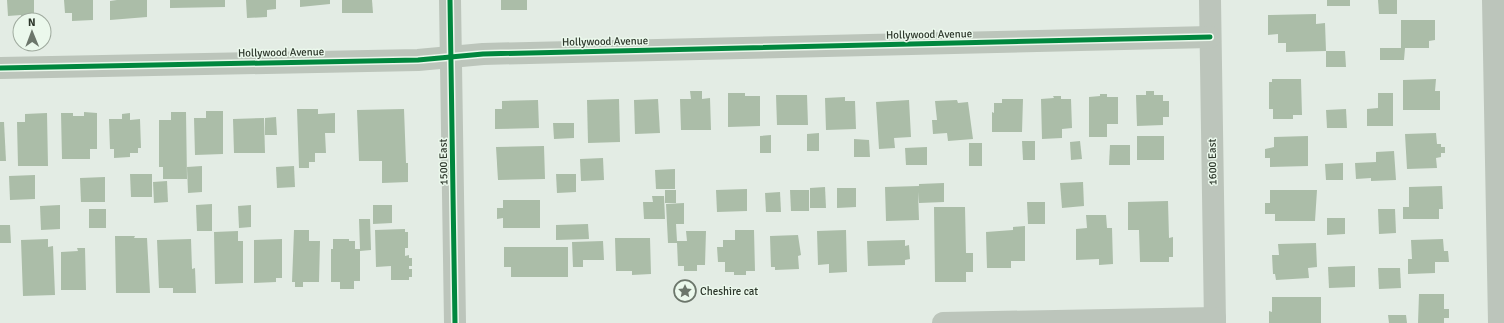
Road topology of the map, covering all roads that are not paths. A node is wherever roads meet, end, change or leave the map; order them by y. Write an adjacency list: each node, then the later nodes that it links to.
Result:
1 (450, 0): 5 (street, 1500 East)
2 (1210, 0): 4 (street, 1600 East)
3 (1493, 0): 7 (street)
4 (1210, 37): 5 (street, Hollywood Avenue); 8 (street, 1600 East)
5 (451, 56): 6 (street, Hollywood Avenue); 9 (street, 1500 East)
6 (0, 68)
7 (1501, 221): 11 (street)
8 (1215, 320): 10 (street)
9 (455, 323)
10 (943, 323)
11 (1499, 323)

